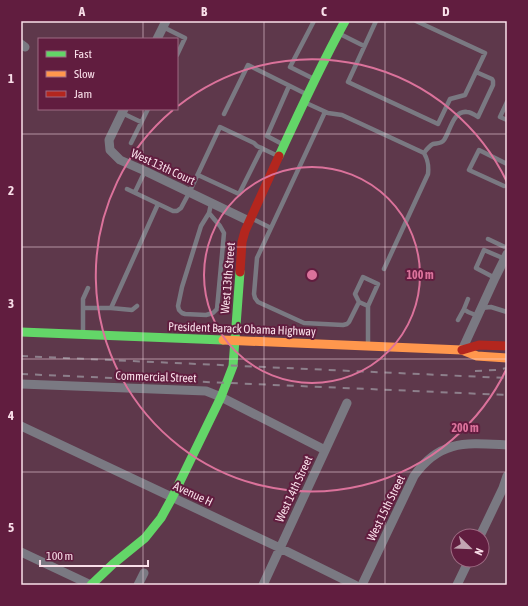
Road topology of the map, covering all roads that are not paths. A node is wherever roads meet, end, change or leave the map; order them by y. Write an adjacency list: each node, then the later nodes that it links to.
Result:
1 (314, 21): 11 (lane)
2 (345, 21): 6 (street, West 13th Street)
3 (376, 21): 8 (lane)
4 (416, 21): 10 (lane)
5 (164, 24): 7 (street); 9 (lane)
6 (338, 34): 8 (lane); 11 (street, West 13th Street)
7 (157, 38)
8 (364, 46): 10 (lane)
9 (178, 53)
10 (476, 72): 24 (lane)
11 (315, 79): 13 (street, West 13th Street)
12 (289, 86): 13 (lane); 18 (lane); 22 (lane)
13 (306, 99): 17 (lane); 22 (street, West 13th Street)
14 (507, 102): 19 (lane)
15 (147, 110): 20 (lane)
16 (123, 111): 20 (lane); 27 (street, West 13th Court)
17 (325, 112): 24 (lane); 37 (lane)
18 (224, 114)
19 (507, 120)
20 (141, 122): 21 (lane)
21 (131, 144)
22 (284, 146): 25 (street, West 13th Street)
23 (262, 148): 25 (lane); 28 (lane); 28 (lane)
24 (424, 153): 41 (lane)
25 (279, 156): 36 (street, West 13th Street)
26 (507, 164): 29 (lane)
27 (144, 171): 31 (lane); 32 (street, West 13th Court)
28 (198, 175): 32 (lane)
29 (504, 186)
30 (127, 189): 31 (lane)
31 (135, 192): 33 (lane)
32 (189, 192): 33 (lane); 34 (street, West 13th Court)
33 (158, 204): 49 (lane)
34 (211, 204): 35 (lane); 36 (street, West 13th Court)
35 (208, 213): 35 (lane)
36 (250, 220): 37 (lane); 56 (street, West 13th Street)
37 (271, 228): 45 (lane)
38 (488, 239): 39 (lane)
39 (507, 248)
40 (506, 257): 42 (street); 42 (lane)
41 (384, 269)
42 (495, 278): 51 (street)
43 (88, 288): 48 (lane)
44 (468, 299): 50 (lane)
45 (359, 302): 47 (lane); 47 (lane)
46 (137, 306): 49 (lane)
47 (368, 306): 57 (lane)
48 (83, 308): 49 (lane); 55 (lane)
49 (111, 308)
50 (464, 309): 51 (lane); 53 (lane)
51 (480, 312): 52 (lane); 59 (street)
52 (507, 312)
53 (458, 320)
54 (21, 332): 55 (street, President Barack Obama Highway)
55 (83, 334): 56 (street, President Barack Obama Highway)
56 (234, 341): 57 (street, President Barack Obama Highway); 62 (street, West 13th Street)
57 (368, 346): 59 (street, President Barack Obama Highway)
58 (507, 346): 59 (street, President Barack Obama Highway)
59 (462, 350): 60 (street, President Barack Obama Highway)
60 (507, 358)
61 (21, 384): 62 (street, Commercial Street)
62 (221, 397): 66 (street, Commercial Street); 68 (street, West 13th Street)
63 (347, 402): 66 (street, West 14th Street)
64 (21, 426): 68 (street, Avenue H)
65 (507, 445): 78 (street, West 15th Street)
66 (325, 450): 70 (street, West 14th Street)
67 (507, 476): 69 (street)
68 (172, 498): 70 (street, Avenue H); 74 (street, West 13th Street)
69 (484, 528)
70 (280, 548): 76 (street, West 14th Street); 77 (street, Avenue H)
71 (21, 552): 74 (street)
72 (465, 568): 79 (street)
73 (144, 573): 75 (street)
74 (91, 585)
75 (138, 585)
76 (262, 585)
77 (355, 585)
78 (362, 585)
79 (457, 585)

